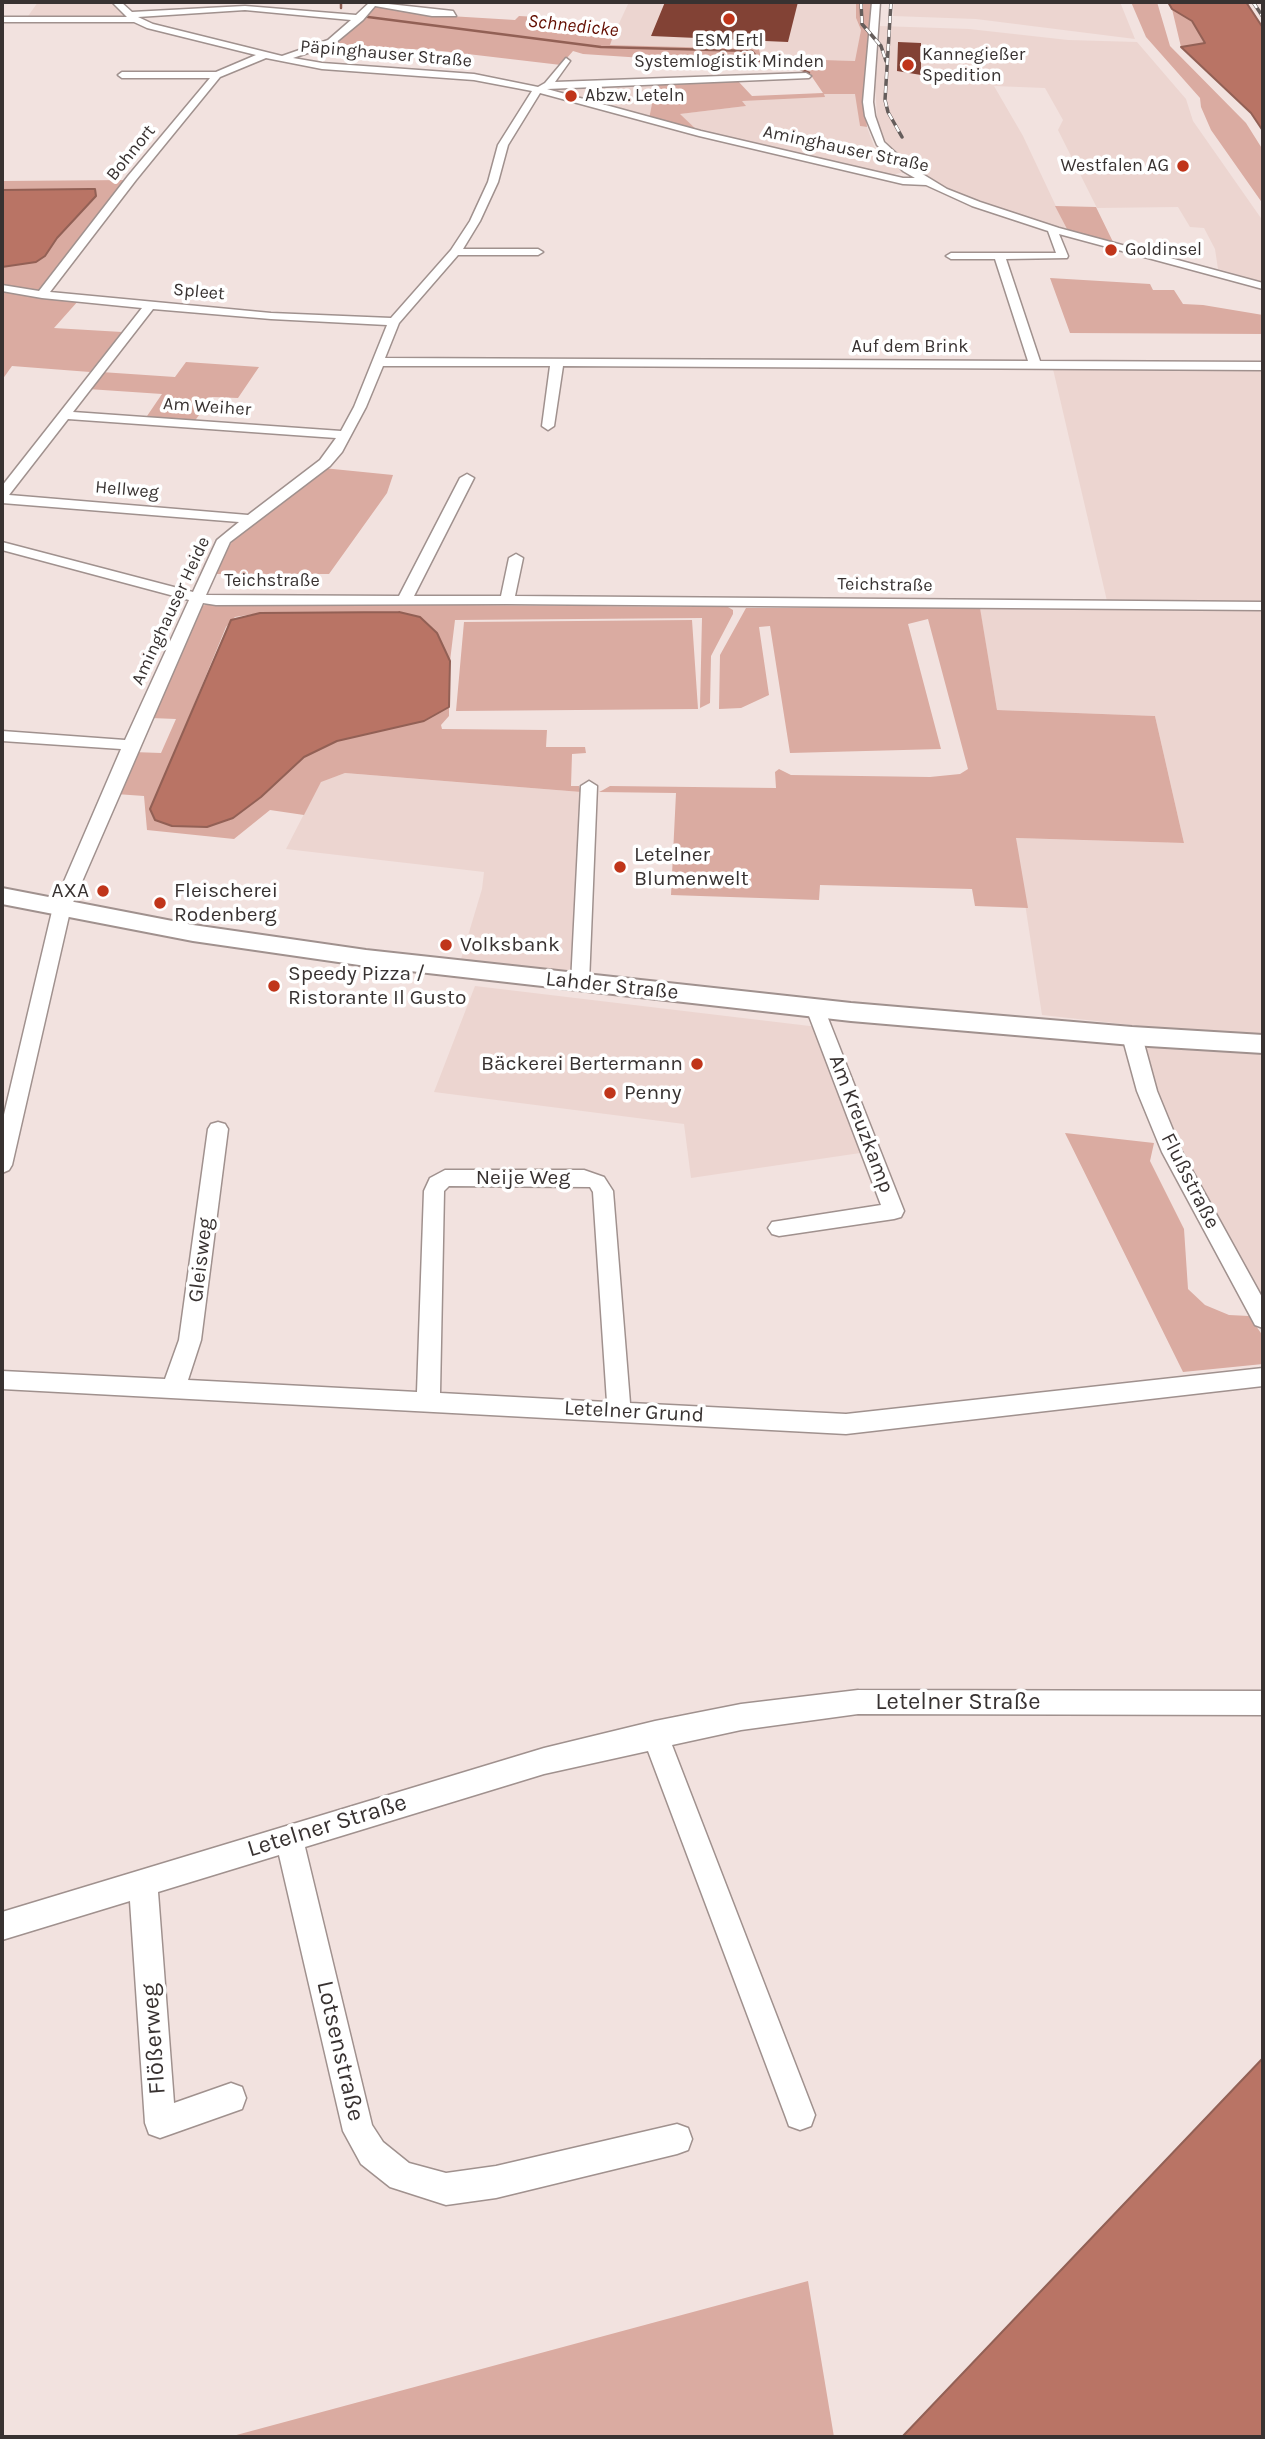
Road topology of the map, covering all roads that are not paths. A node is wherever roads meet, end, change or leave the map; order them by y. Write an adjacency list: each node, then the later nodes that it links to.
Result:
1 (116, 2): 7 (street, Päpinghauser Straße)
2 (307, 2): 5 (street)
3 (373, 2): 6 (street); 8 (street)
4 (876, 2): 17 (street)
5 (306, 13): 7 (street); 8 (street)
6 (453, 14)
7 (133, 17): 9 (street); 10 (street, Päpinghauser Straße)
8 (360, 18): 11 (street)
9 (2, 20)
10 (264, 55): 11 (street, Päpinghauser Straße); 14 (street, Bohnort)
11 (282, 60): 16 (street, Päpinghauser Straße)
12 (566, 61): 16 (street, Aminghauser Heide)
13 (122, 75): 14 (street)
14 (217, 75): 25 (street, Bohnort)
15 (806, 76): 16 (street)
16 (544, 87): 17 (street, Aminghauser Straße); 19 (street, Aminghauser Heide)
17 (927, 182): 18 (street, Aminghauser Straße)
18 (1055, 230): 22 (street); 23 (street, Aminghauser Straße)
19 (455, 252): 20 (street); 27 (street, Aminghauser Heide)
20 (538, 252)
21 (951, 256): 22 (street)
22 (999, 256): 30 (street)
23 (1263, 286)
24 (2, 288): 25 (street, Spleet)
25 (43, 295): 26 (street, Spleet)
26 (150, 305): 27 (street, Spleet); 32 (street)
27 (394, 322): 28 (street, Aminghauser Heide)
28 (378, 362): 29 (street, Auf dem Brink); 34 (street, Aminghauser Heide)
29 (557, 363): 30 (street, Auf dem Brink); 33 (street)
30 (1035, 365): 31 (street, Auf dem Brink)
31 (1263, 366)
32 (65, 415): 34 (street, Am Weiher); 36 (street)
33 (548, 426)
34 (345, 435): 37 (street, Aminghauser Heide)
35 (467, 478): 42 (street)
36 (2, 497): 37 (street, Hellweg)
37 (249, 519): 40 (street, Aminghauser Heide)
38 (3, 548): 40 (street, Teichstraße)
39 (516, 558): 41 (street)
40 (198, 598): 42 (street, Teichstraße); 45 (street, Aminghauser Heide)
41 (506, 600): 42 (street, Teichstraße); 43 (street, Teichstraße)
42 (404, 601)
43 (1263, 606)
44 (2, 736): 45 (street)
45 (131, 745): 48 (street, Aminghauser Heide)
46 (589, 786): 49 (street)
47 (2, 896): 48 (street, Lahder Straße)
48 (62, 907): 49 (street, Lahder Straße); 54 (street, Aminghauser Heide)
49 (580, 983): 50 (street, Lahder Straße)
50 (815, 1008): 51 (street, Lahder Straße); 55 (street, Am Kreuzkamp)
51 (1132, 1036): 52 (street, Lahder Straße); 56 (street, Flußstraße)
52 (1263, 1044)
53 (218, 1129): 59 (street, Gleisweg)
54 (2, 1166)
55 (779, 1228)
56 (1263, 1319)
57 (1263, 1377): 61 (street, Letelner Grund)
58 (2, 1380): 59 (street, Letelner Grund)
59 (173, 1390): 60 (street, Letelner Grund)
60 (428, 1401): 61 (street, Letelner Grund); 61 (street, Neije Weg)
61 (620, 1411)
62 (1263, 1703): 63 (street, Letelner Straße)
63 (655, 1734): 64 (street, Letelner Straße); 68 (street)
64 (289, 1837): 65 (street, Letelner Straße); 69 (street, Lotsenstraße)
65 (143, 1881): 66 (street, Letelner Straße); 67 (street, Flößerweg)
66 (2, 1926)
67 (231, 2098)
68 (800, 2115)
69 (677, 2139)

